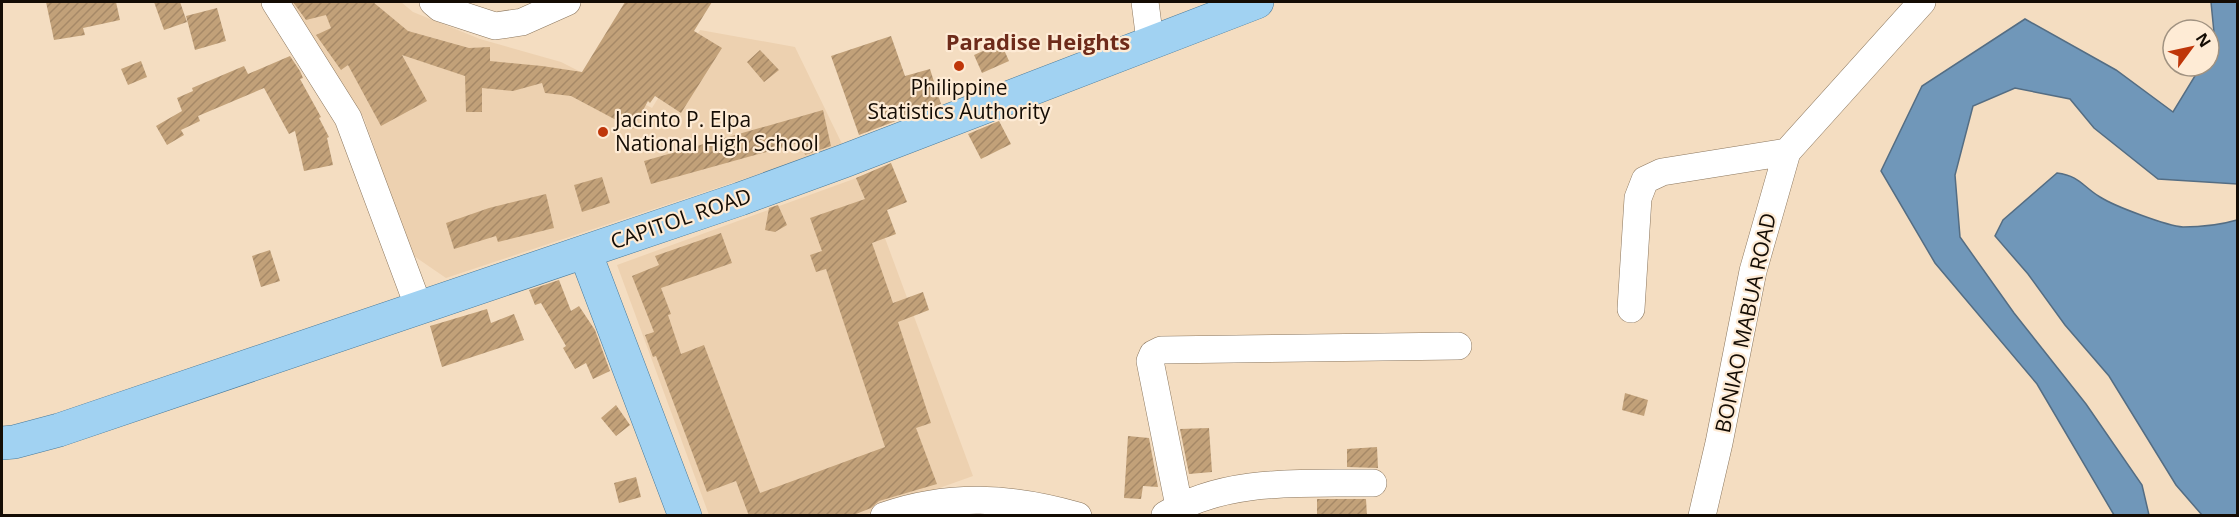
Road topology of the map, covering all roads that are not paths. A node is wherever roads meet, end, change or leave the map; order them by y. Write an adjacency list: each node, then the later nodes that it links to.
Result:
1 (275, 2): 10 (street)
2 (433, 2): 3 (street)
3 (567, 2)
4 (1145, 2): 7 (street)
5 (1257, 2): 7 (main road, CAPITOL ROAD)
6 (1922, 2): 8 (street, BONIAO MABUA ROAD)
7 (1150, 42): 9 (main road, CAPITOL ROAD)
8 (1787, 152): 11 (street); 19 (street, BONIAO MABUA ROAD)
9 (585, 252): 10 (main road, CAPITOL ROAD); 16 (main road)
10 (419, 308): 13 (main road, CAPITOL ROAD)
11 (1631, 309)
12 (1458, 346): 15 (street)
13 (2, 443)
14 (1373, 483): 15 (street)
15 (1171, 511)
16 (685, 516)
17 (884, 516): 18 (street)
18 (1078, 516)
19 (1702, 516)

